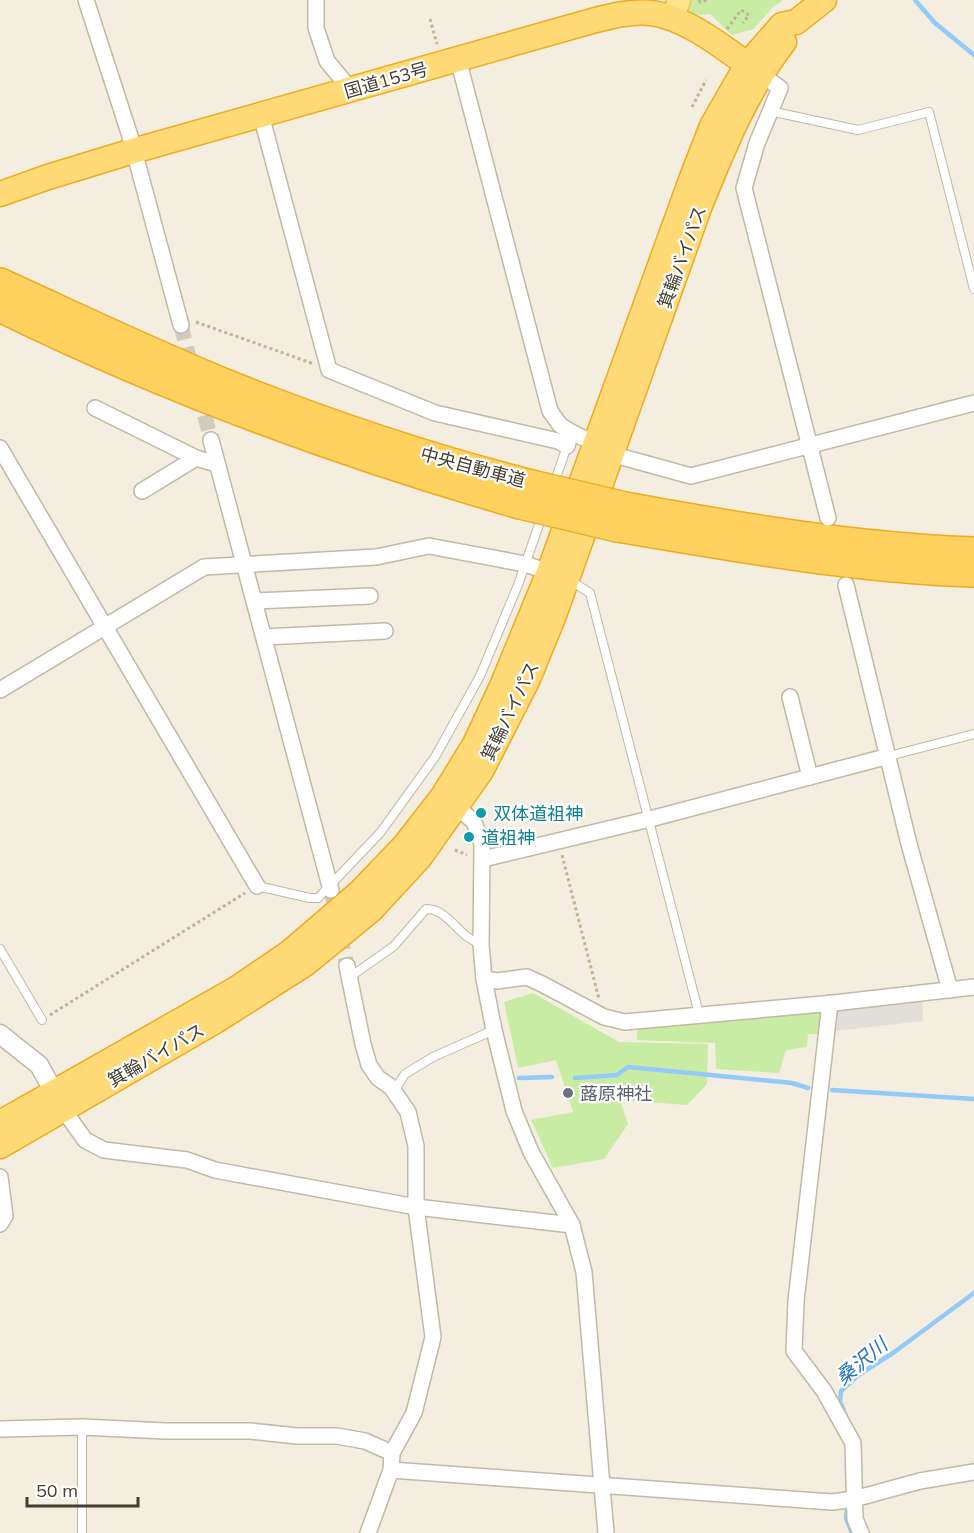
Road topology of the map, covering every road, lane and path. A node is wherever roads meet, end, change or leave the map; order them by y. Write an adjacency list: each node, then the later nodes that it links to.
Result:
1 (86, 0): 18 (street)
2 (316, 0): 14 (street)
3 (699, 0): 4 (path)
4 (708, 0)
5 (824, 0): 12 (highway, 箕輪バイパス)
6 (676, 9): 11 (highway, 国道153号); 12 (highway, 国道153号)
7 (430, 19): 10 (path)
8 (744, 23): 9 (path)
9 (726, 31)
10 (434, 33)
11 (458, 59): 14 (highway, 国道153号); 27 (street)
12 (754, 70): 16 (street); 31 (highway, 箕輪バイパス)
13 (706, 80): 15 (path)
14 (351, 90): 17 (highway, 国道153号)
15 (692, 107)
16 (770, 111): 21 (lane); 29 (street)
17 (261, 115): 18 (highway, 国道153号); 24 (street)
18 (134, 151): 19 (highway, 国道153号); 23 (street)
19 (0, 195)
20 (0, 282): 35 (highway, 中央自動車道)
21 (974, 289)
22 (0, 308): 35 (highway, 中央自動車道)
23 (180, 320): 24 (path)
24 (329, 370): 27 (street)
25 (974, 403): 29 (street)
26 (95, 408): 32 (street)
27 (569, 439): 31 (street); 39 (lane)
28 (211, 440): 33 (street)
29 (810, 445): 31 (street); 37 (street)
30 (0, 448): 46 (street)
31 (603, 448): 42 (highway, 箕輪バイパス)
32 (196, 458): 33 (street); 34 (street)
33 (217, 464): 40 (street)
34 (142, 491)
35 (526, 495): 36 (highway, 中央自動車道, bridge)
36 (621, 517): 38 (highway, 中央自動車道); 41 (highway, 中央自動車道)
37 (828, 518)
38 (974, 551)
39 (525, 564): 40 (street); 42 (street); 59 (lane)
40 (245, 565): 45 (street); 46 (street)
41 (974, 573)
42 (557, 576): 54 (highway, 箕輪バイパス); 55 (lane); 73 (highway, 箕輪バイパス)
43 (846, 585): 52 (street)
44 (370, 596): 45 (street)
45 (255, 601): 48 (street)
46 (104, 628): 49 (street); 58 (street)
47 (385, 631): 48 (street)
48 (264, 637): 59 (street)
49 (0, 690)
50 (790, 697): 53 (street)
51 (974, 734): 52 (lane)
52 (889, 756): 53 (street); 65 (street)
53 (810, 777): 55 (street)
54 (456, 806): 57 (street); 73 (highway, 箕輪バイパス)
55 (650, 819): 56 (street); 67 (lane)
56 (558, 841): 57 (street); 68 (path)
57 (483, 858): 60 (street)
58 (257, 886): 59 (lane); 69 (path)
59 (330, 887)
60 (481, 945): 62 (lane); 63 (street)
61 (0, 949): 69 (lane)
62 (348, 971): 72 (street)
63 (484, 979): 68 (street); 70 (street)
64 (974, 987): 65 (street)
65 (950, 990): 66 (street)
66 (830, 1003): 67 (street); 86 (street)
67 (699, 1014): 68 (street)
68 (604, 1017)
69 (42, 1020)
70 (494, 1030): 72 (lane); 79 (street)
71 (0, 1034): 73 (street)
72 (394, 1091): 77 (street)
73 (58, 1100): 74 (highway, 箕輪バイパス); 75 (highway, 箕輪バイパス); 77 (street)
74 (0, 1124)
75 (0, 1146)
76 (0, 1177): 78 (street)
77 (417, 1207): 79 (street); 82 (street)
78 (0, 1224)
79 (572, 1225): 85 (street)
80 (82, 1427): 81 (street); 82 (street); 87 (lane)
81 (0, 1429)
82 (392, 1453): 83 (street)
83 (391, 1470): 85 (street); 88 (street)
84 (974, 1472): 86 (street)
85 (603, 1486): 86 (street); 89 (street)
86 (854, 1499): 90 (street)
87 (82, 1533)
88 (368, 1533)
89 (606, 1533)
90 (861, 1533)

